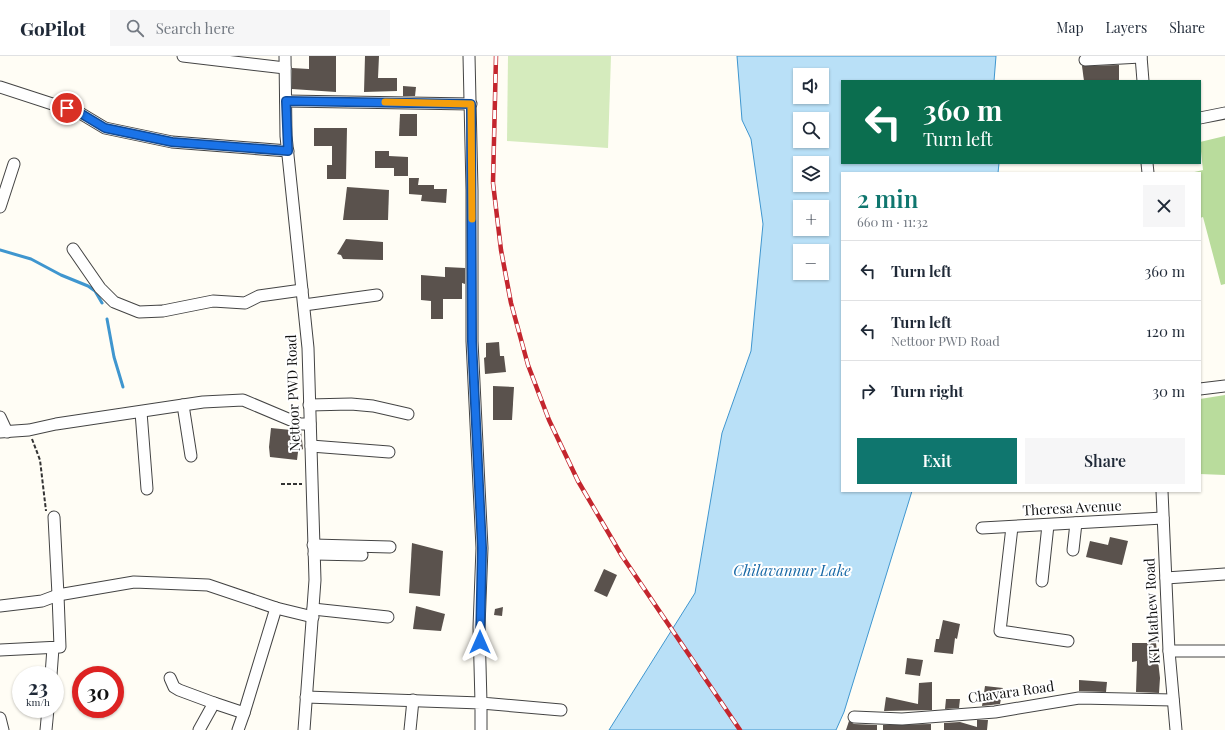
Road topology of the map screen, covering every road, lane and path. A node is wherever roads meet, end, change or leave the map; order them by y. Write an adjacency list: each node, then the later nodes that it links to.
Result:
1 (183, 56): 6 (street)
2 (284, 56): 6 (street, Nettoor PWD Road)
3 (469, 56): 10 (street)
4 (1141, 57): 5 (street); 7 (street)
5 (1085, 60)
6 (285, 68): 9 (street, Nettoor PWD Road)
7 (1143, 80)
8 (0, 87): 13 (street)
9 (286, 101): 10 (street); 13 (street, Nettoor PWD Road)
10 (471, 104): 66 (street)
11 (1225, 113): 12 (street)
12 (1201, 118)
13 (288, 151): 17 (street, Nettoor PWD Road)
14 (14, 164): 15 (street)
15 (0, 207)
16 (73, 249): 17 (street)
17 (302, 290): 19 (street, Nettoor PWD Road)
18 (377, 294): 19 (street)
19 (304, 305): 23 (street, Nettoor PWD Road)
20 (1225, 386): 21 (street)
21 (1201, 389)
22 (183, 405): 24 (street); 27 (street); 32 (street)
23 (309, 405): 25 (street); 27 (street, Nettoor PWD Road)
24 (141, 412): 28 (street); 35 (street)
25 (408, 414)
26 (0, 417): 29 (street)
27 (310, 424): 30 (street, Nettoor PWD Road)
28 (29, 430): 29 (street); 37 (path)
29 (4, 432)
30 (311, 446): 31 (street); 34 (street, Nettoor PWD Road)
31 (389, 452)
32 (191, 456)
33 (281, 484): 34 (path)
34 (312, 484): 44 (street, Nettoor PWD Road)
35 (147, 489)
36 (1162, 492): 38 (street, KT Mathew Road)
37 (50, 517): 50 (street)
38 (1163, 518): 39 (street, Theresa Avenue); 48 (street, KT Mathew Road)
39 (1076, 524): 40 (street, Theresa Avenue); 45 (street)
40 (1048, 525): 41 (street, Theresa Avenue); 49 (street)
41 (1012, 527): 42 (street, Theresa Avenue); 55 (street)
42 (982, 528)
43 (390, 547): 44 (street)
44 (313, 549): 46 (street); 53 (street, Nettoor PWD Road)
45 (1072, 550)
46 (362, 555)
47 (1225, 574): 48 (street)
48 (1166, 578): 58 (street, KT Mathew Road)
49 (1042, 581)
50 (58, 595): 51 (street); 52 (street); 56 (street)
51 (0, 606)
52 (276, 608): 53 (street); 68 (street)
53 (313, 613): 54 (street); 62 (street, Nettoor PWD Road)
54 (388, 617)
55 (1068, 641)
56 (53, 648): 57 (street); 60 (street)
57 (0, 650)
58 (1169, 651): 59 (street); 64 (street, KT Mathew Road)
59 (1225, 651)
60 (52, 666)
61 (170, 678): 65 (street)
62 (306, 697): 63 (street); 76 (street, Nettoor PWD Road)
63 (412, 700): 66 (street); 77 (street)
64 (1173, 700): 69 (street, Chavara Road); 79 (street, KT Mathew Road)
65 (214, 703): 68 (street); 74 (street)
66 (481, 703): 67 (street); 78 (street)
67 (561, 710)
68 (244, 713): 75 (street)
69 (854, 717)
70 (0, 718): 72 (street)
71 (47, 718): 73 (street)
72 (3, 730)
73 (46, 730)
74 (199, 730)
75 (238, 730)
76 (304, 730)
77 (410, 730)
78 (481, 730)
79 (1176, 730)

